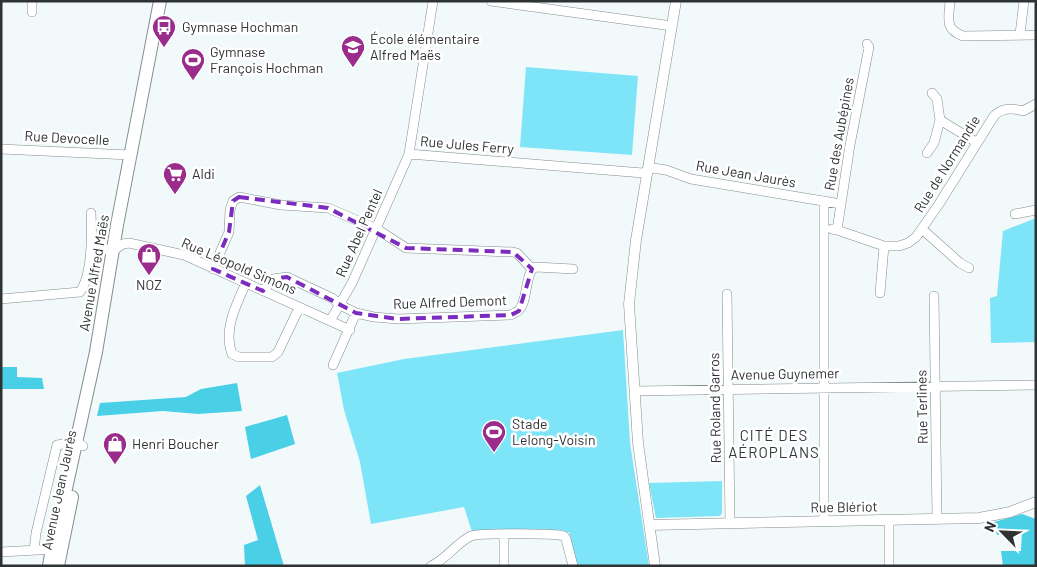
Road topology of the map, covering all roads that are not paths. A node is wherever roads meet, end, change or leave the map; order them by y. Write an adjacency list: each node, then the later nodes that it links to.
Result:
1 (32, 1): 9 (street)
2 (160, 1): 21 (main road, Avenue Alfred Maës)
3 (167, 1): 33 (main road, Avenue Alfred Maës)
4 (434, 1): 20 (street, Rue Jules Ferry)
5 (490, 1): 10 (street)
6 (676, 1): 10 (street)
7 (950, 1): 11 (street)
8 (1024, 1): 11 (street)
9 (32, 12)
10 (672, 26): 22 (street)
11 (1020, 34): 12 (street)
12 (1036, 35)
13 (867, 44): 24 (street, Rue des Aubépines)
14 (932, 93): 16 (street)
15 (1036, 104): 17 (street, Rue de Normandie)
16 (940, 120): 17 (street); 19 (street)
17 (976, 142): 30 (street, Rue de Normandie)
18 (1, 149): 21 (street, Rue Devocelle)
19 (927, 153)
20 (408, 154): 22 (street, Rue Jules Ferry); 29 (street, Rue Abel Pentel)
21 (130, 155): 33 (main road, Avenue Alfred Maës)
22 (647, 170): 23 (street, Rue Jean Jaurès); 55 (street)
23 (824, 201): 24 (street, Rue Jean Jaurès); 28 (street)
24 (841, 204): 31 (street, Rue des Aubépines)
25 (1036, 210): 27 (street)
26 (92, 213): 34 (street)
27 (1015, 214)
28 (824, 228): 31 (street); 53 (street)
29 (377, 229): 36 (street); 37 (street); 45 (street, Rue Abel Pentel)
30 (922, 229): 32 (street, Rue de Normandie); 35 (street)
31 (837, 230): 32 (street)
32 (884, 246): 41 (street)
33 (118, 247): 34 (street, Rue Léopold Simons); 36 (street, Rue Léopold Simons); 56 (main road, Avenue Alfred Maës); 57 (main road, Avenue Alfred Maës)
34 (92, 248): 44 (street)
35 (969, 268)
36 (214, 269): 39 (street, Rue Léopold Simons)
37 (532, 269): 38 (street); 47 (street, Rue Alfred Demont)
38 (573, 269)
39 (246, 283): 40 (street, Rue Léopold Simons); 46 (street)
40 (263, 291): 45 (street, Rue Alfred Demont); 46 (street, Rue Léopold Simons)
41 (880, 293)
42 (728, 294): 54 (street, Rue Roland Garros)
43 (934, 296): 51 (street, Rue Terlines)
44 (1, 298)
45 (340, 305): 47 (street, Rue Alfred Demont); 48 (street, Rue Abel Pentel)
46 (299, 308): 48 (street, Rue Léopold Simons)
47 (356, 313): 49 (street)
48 (330, 321): 49 (street, Rue Léopold Simons)
49 (350, 330): 50 (street)
50 (333, 365)
51 (935, 385): 52 (street, Avenue Guynemer); 53 (street, Avenue Guynemer); 59 (street, Rue Terlines)
52 (1036, 385)
53 (824, 387): 54 (street, Avenue Guynemer); 61 (street)
54 (728, 389): 55 (street, Avenue Guynemer); 62 (street, Rue Roland Garros)
55 (635, 390): 63 (street)
56 (89, 421): 57 (main road, Avenue Jean Jaurès)
57 (80, 444): 65 (street); 66 (main road, Avenue Alfred Maës)
58 (1036, 502): 59 (street, Rue Blériot)
59 (937, 519): 60 (street, Rue Blériot)
60 (889, 520): 61 (street, Rue Blériot); 74 (street)
61 (824, 521): 62 (street, Rue Blériot)
62 (730, 522): 63 (street, Rue Blériot)
63 (650, 525): 73 (street)
64 (504, 534): 70 (street); 71 (street); 72 (street)
65 (34, 550): 66 (street); 67 (street)
66 (57, 550): 68 (main road, Avenue Jean Jaurès); 69 (main road, Avenue Jean Jaurès)
67 (1, 552)
68 (49, 566)
69 (58, 566)
70 (431, 566)
71 (504, 566)
72 (573, 566)
73 (655, 566)
74 (889, 566)

